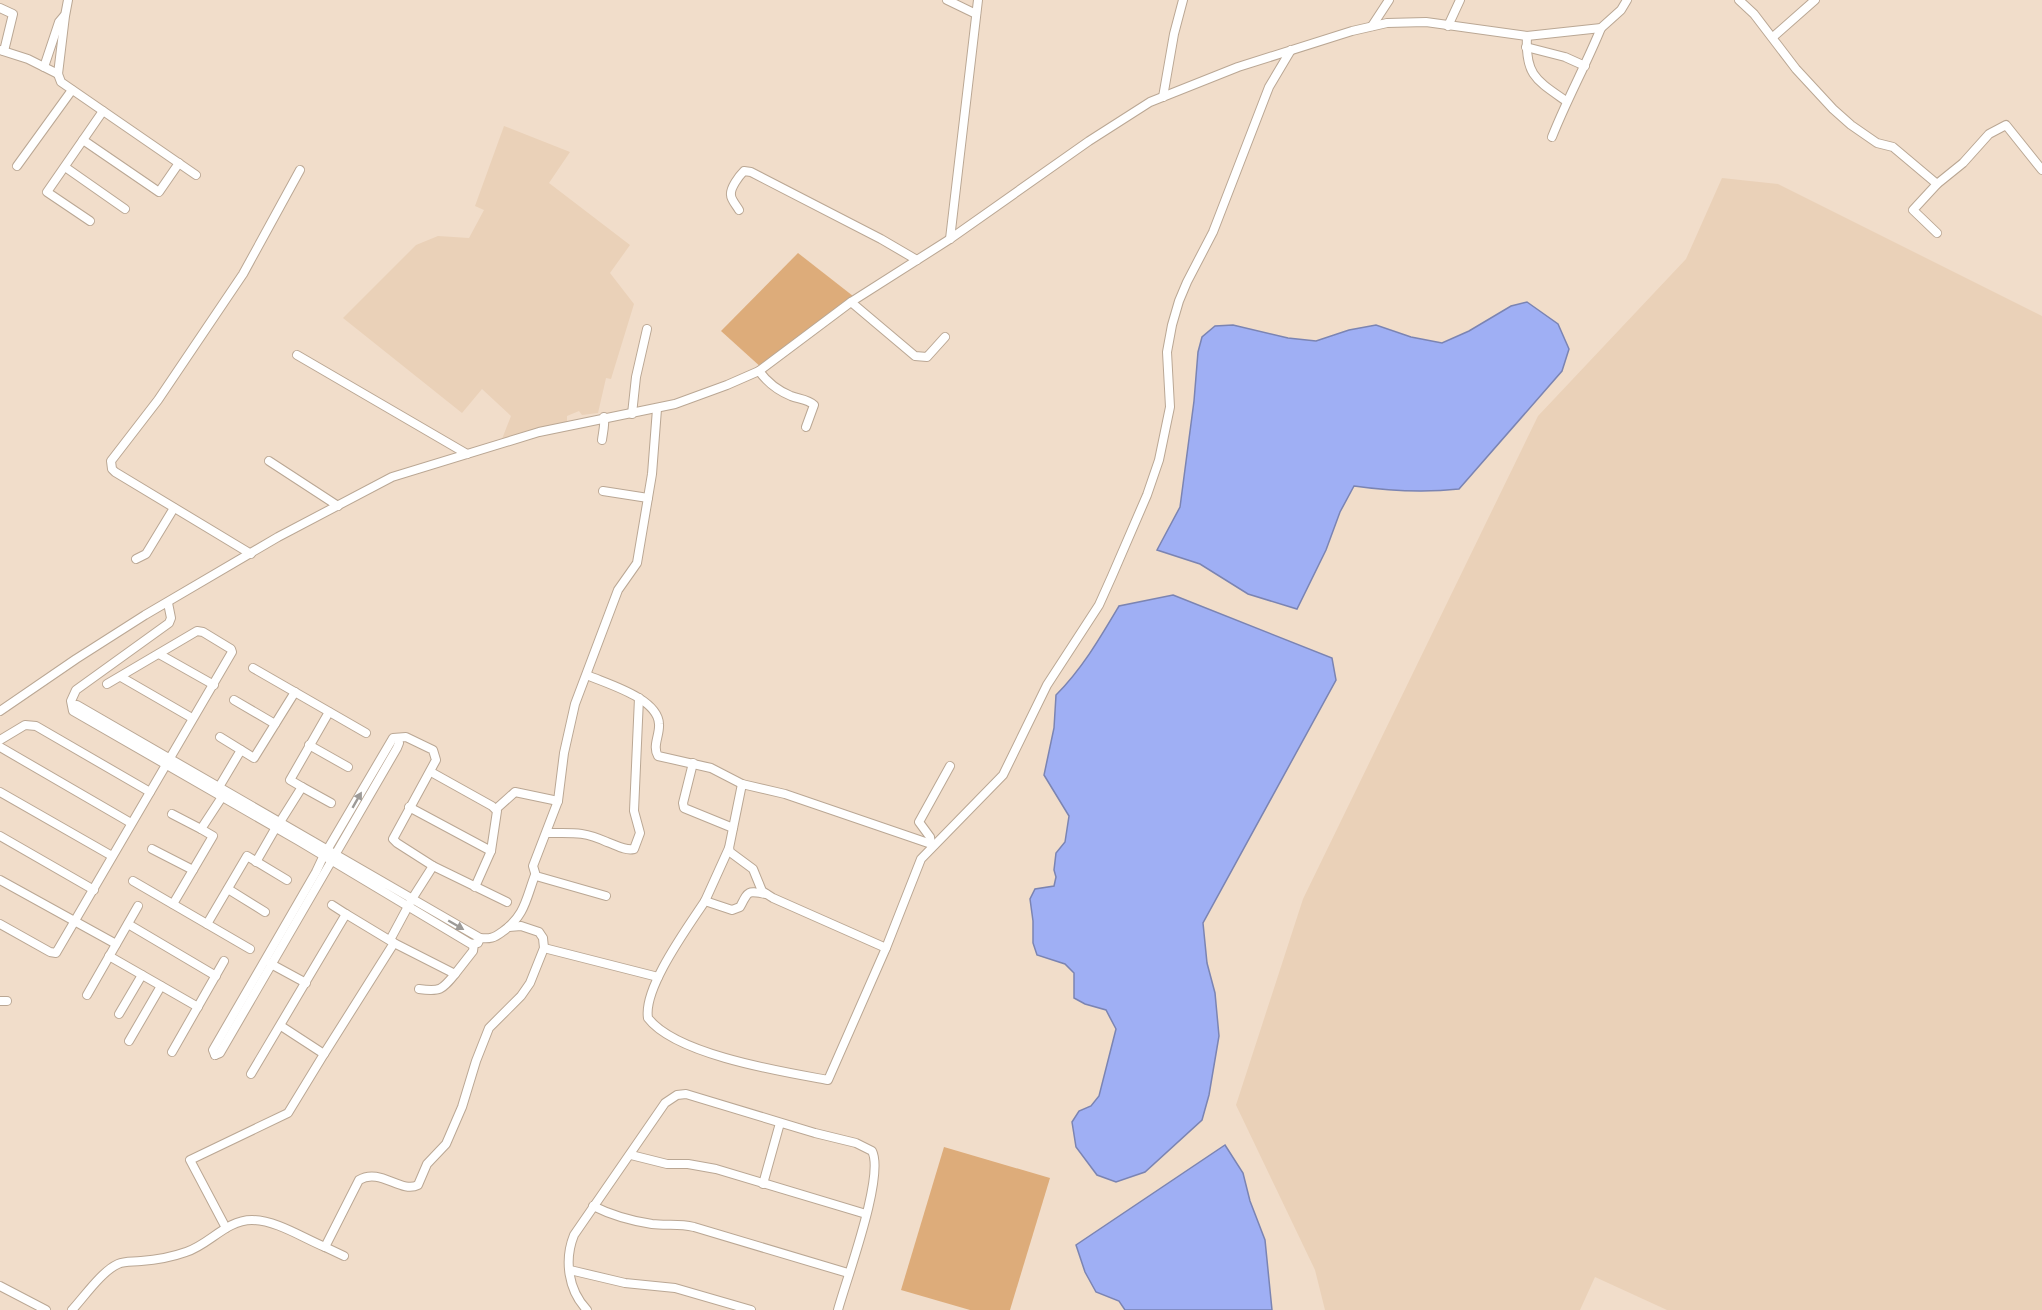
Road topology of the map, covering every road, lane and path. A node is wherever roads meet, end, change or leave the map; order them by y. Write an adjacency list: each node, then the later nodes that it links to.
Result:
1 (69, 0): 12 (street)
2 (947, 0): 11 (street)
3 (978, 0): 11 (street)
4 (1182, 0): 25 (street)
5 (1389, 0): 14 (street)
6 (1460, 0): 13 (street)
7 (1627, 0): 15 (street)
8 (1739, 0): 17 (street)
9 (1815, 0): 17 (street)
10 (0, 8): 19 (street)
11 (976, 14): 41 (street)
12 (65, 16): 22 (street); 23 (street)
13 (1448, 26): 14 (street); 16 (street)
14 (1372, 27): 20 (street)
15 (1601, 28): 16 (street); 21 (street)
16 (1527, 36): 18 (street)
17 (1773, 37): 36 (street)
18 (1527, 47): 21 (street); 26 (street)
19 (2, 50): 22 (street)
20 (1291, 50): 25 (street); 104 (street)
21 (1585, 66): 26 (street)
22 (44, 67): 23 (street)
23 (58, 74): 24 (street)
24 (72, 90): 27 (street); 31 (street)
25 (1163, 97): 41 (street)
26 (1566, 101): 28 (street)
27 (103, 111): 29 (street); 30 (street)
28 (1552, 137)
29 (83, 140): 30 (street); 32 (street)
30 (179, 163): 35 (street)
31 (17, 166)
32 (64, 167): 37 (street); 39 (street)
33 (300, 170): 58 (street)
34 (2042, 170): 36 (street)
35 (196, 175)
36 (1937, 184): 40 (street)
37 (125, 209)
38 (739, 210): 42 (street)
39 (90, 221)
40 (1937, 234)
41 (951, 239): 42 (street)
42 (917, 260): 43 (street)
43 (851, 302): 45 (street); 47 (street)
44 (647, 329): 49 (street)
45 (945, 337)
46 (297, 355): 53 (street)
47 (759, 371): 48 (street); 51 (street)
48 (657, 409): 49 (street); 56 (street)
49 (632, 414): 50 (street)
50 (604, 417): 52 (street); 53 (street)
51 (806, 427)
52 (602, 440)
53 (467, 454): 57 (street)
54 (269, 460): 57 (street)
55 (603, 491): 56 (street)
56 (648, 498): 64 (street)
57 (338, 506): 59 (street)
58 (174, 508): 59 (street); 60 (street)
59 (251, 554): 61 (street)
60 (135, 560)
61 (168, 603): 71 (street); 82 (street)
62 (159, 654): 65 (street); 67 (street); 67 (street)
63 (253, 668): 68 (street)
64 (587, 675): 69 (street); 93 (street)
65 (121, 677): 66 (street); 73 (street)
66 (107, 684)
67 (214, 685): 73 (street)
68 (295, 692): 72 (street); 74 (street)
69 (639, 698): 83 (street); 102 (street)
70 (234, 700): 74 (street)
71 (0, 711)
72 (329, 712): 75 (street); 79 (street)
73 (192, 718): 82 (street)
74 (275, 724): 81 (street)
75 (366, 733)
76 (220, 737): 81 (street)
77 (398, 738): 86 (street); 108 (street, one-way to 77); 110 (street)
78 (0, 740): 91 (street)
79 (309, 746): 85 (street); 89 (street)
80 (0, 747): 98 (street)
81 (241, 750): 88 (street)
82 (167, 762): 88 (street); 91 (street); 92 (street)
83 (693, 763): 87 (street); 100 (street)
84 (950, 766): 104 (street)
85 (348, 767)
86 (430, 772): 95 (street); 96 (street)
87 (742, 784): 100 (street); 104 (street)
88 (219, 787): 99 (street)
89 (302, 787): 94 (street); 99 (street)
90 (0, 792): 109 (street)
91 (150, 792): 98 (street)
92 (222, 797): 99 (street); 101 (street)
93 (558, 801): 96 (street); 102 (street)
94 (331, 803)
95 (409, 807): 107 (street); 112 (street)
96 (496, 809): 107 (street)
97 (172, 814): 101 (street)
98 (131, 823): 109 (street)
99 (278, 825): 108 (street); 111 (street)
100 (733, 828): 105 (street)
101 (201, 830): 113 (street)
102 (547, 833): 115 (street)
103 (0, 836): 121 (street)
104 (932, 844): 142 (street)
105 (729, 848): 122 (street); 126 (street)
106 (152, 849): 113 (street)
107 (491, 851): 119 (street)
108 (325, 853): 110 (street); 114 (street)
109 (112, 856): 121 (street)
110 (333, 858): 114 (street); 124 (street)
111 (256, 862): 117 (street); 120 (street)
112 (432, 866): 119 (street); 124 (street)
113 (193, 870): 127 (street)
114 (320, 874): 132 (street)
115 (535, 875): 123 (street); 137 (street)
116 (0, 880): 133 (street)
117 (287, 880)
118 (133, 881): 127 (street)
119 (475, 887): 125 (street)
120 (228, 889): 130 (street); 136 (street)
121 (94, 890): 133 (street)
122 (766, 894): 126 (street); 142 (street)
123 (606, 896)
124 (410, 902): 138 (street); 139 (street)
125 (507, 902)
126 (705, 902): 150 (street)
127 (173, 904): 136 (street)
128 (332, 905): 131 (street)
129 (138, 906): 135 (street)
130 (265, 912)
131 (346, 914): 138 (street); 151 (street)
132 (296, 915): 146 (street); 156 (street)
133 (75, 922): 134 (street); 140 (street)
134 (0, 924)
135 (128, 924): 140 (street); 149 (street)
136 (207, 924): 143 (street)
137 (509, 927): 139 (street); 141 (street)
138 (392, 941): 147 (street); 161 (street)
139 (477, 941): 147 (street)
140 (116, 944): 144 (street)
141 (544, 948): 150 (street); 169 (street)
142 (886, 948): 150 (street)
143 (250, 949)
144 (109, 956): 148 (street); 154 (street)
145 (224, 961): 149 (street)
146 (271, 964): 151 (street); 156 (street)
147 (455, 974): 153 (street)
148 (142, 975): 152 (street); 157 (street)
149 (216, 976): 155 (street)
150 (658, 977)
151 (306, 983): 158 (street)
152 (161, 986): 155 (street); 159 (street)
153 (419, 989)
154 (87, 995)
155 (198, 1007): 160 (street)
156 (240, 1011): 156 (street)
157 (119, 1014)
158 (281, 1026): 161 (street); 162 (street)
159 (129, 1041)
160 (172, 1052)
161 (324, 1054): 168 (street)
162 (251, 1074)
163 (780, 1122): 164 (street); 165 (street); 167 (street)
164 (630, 1155): 165 (street); 166 (street)
165 (763, 1184): 167 (street)
166 (593, 1206): 171 (street); 172 (street)
167 (866, 1214): 172 (street)
168 (226, 1228): 169 (street); 175 (street)
169 (325, 1247): 170 (street)
170 (344, 1256)
171 (570, 1270): 176 (street); 177 (street)
172 (848, 1273): 178 (street)
173 (0, 1286): 174 (street)
174 (46, 1310)
175 (72, 1310)
176 (587, 1310)
177 (751, 1310)
178 (838, 1310)

